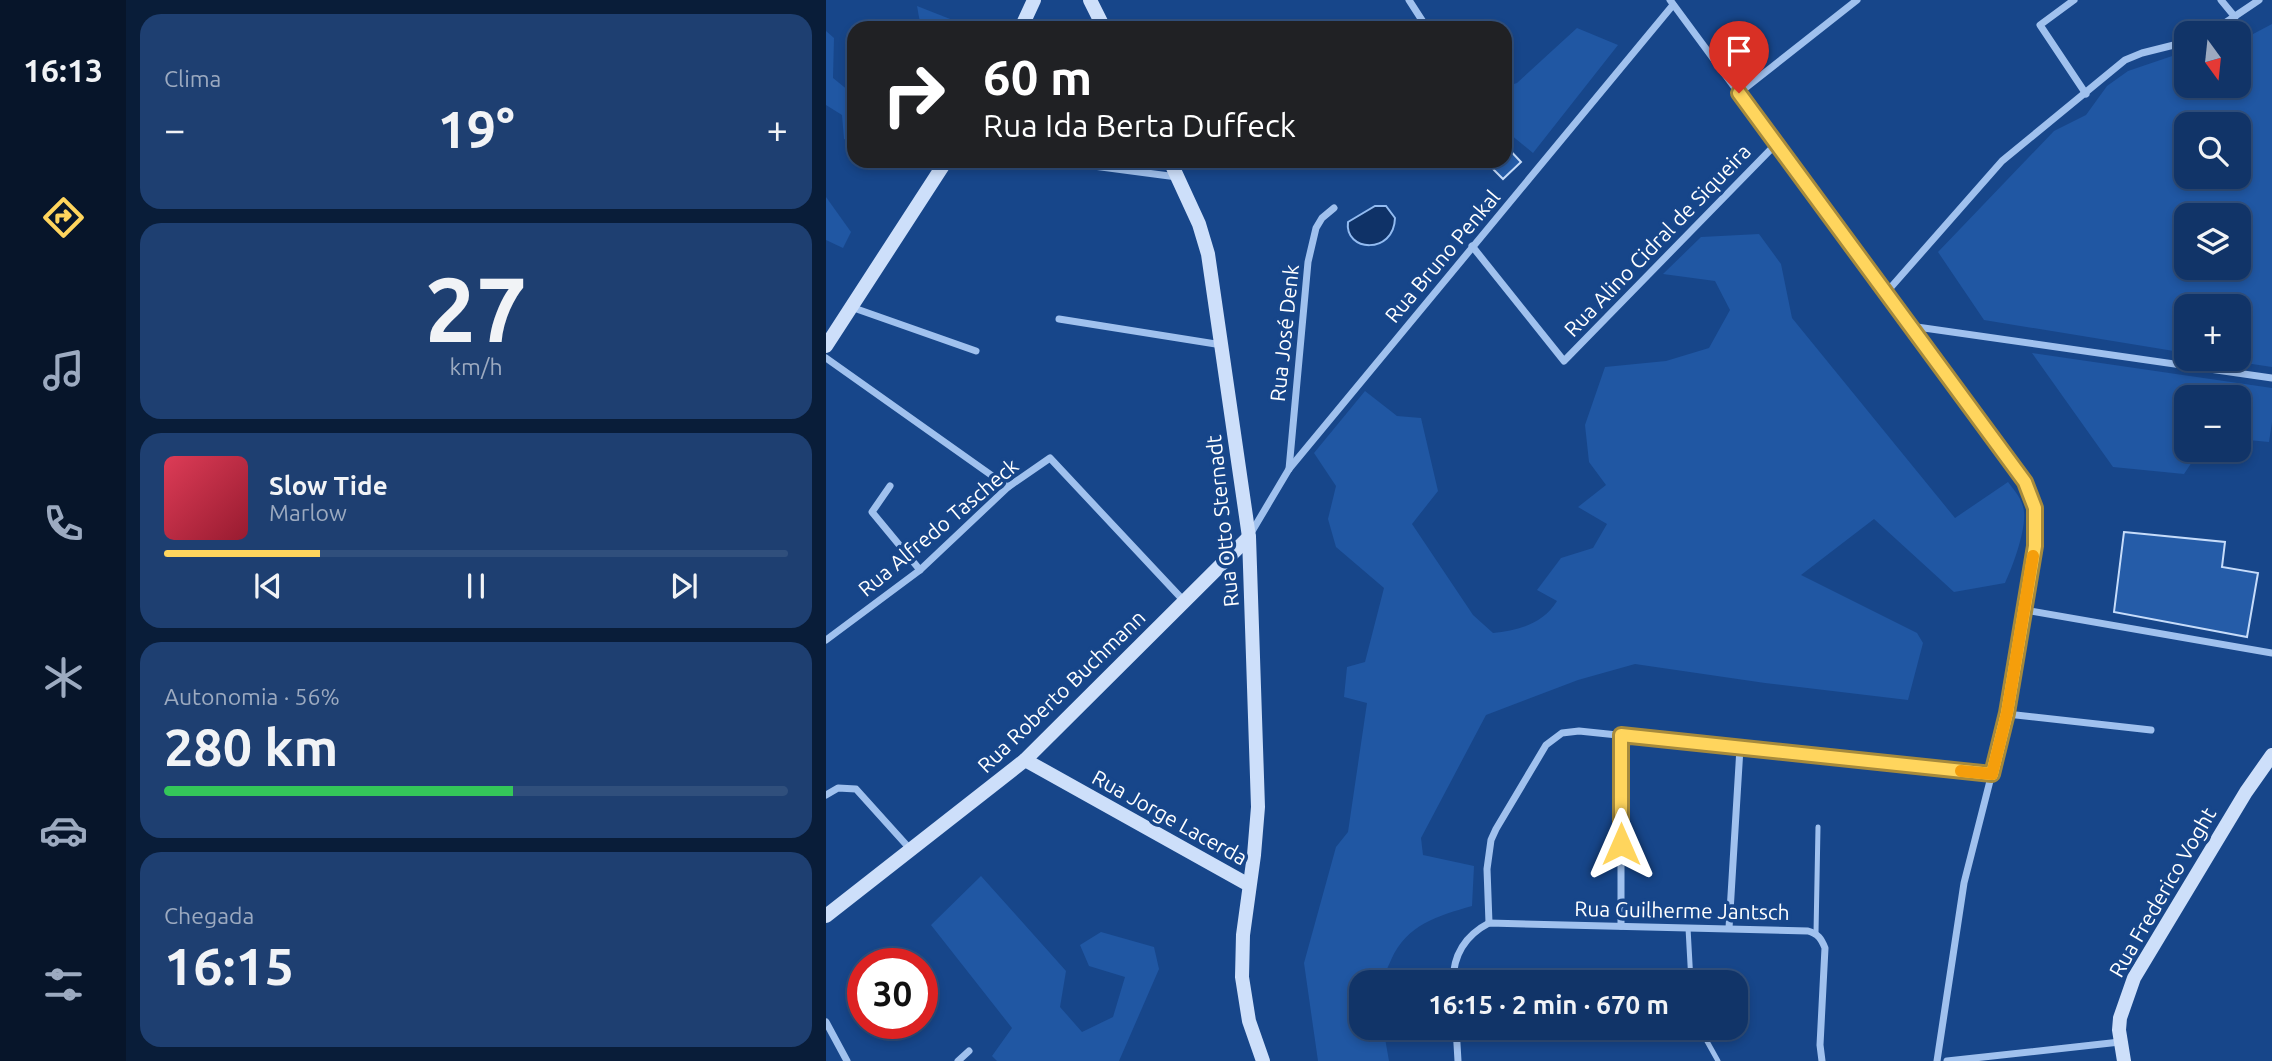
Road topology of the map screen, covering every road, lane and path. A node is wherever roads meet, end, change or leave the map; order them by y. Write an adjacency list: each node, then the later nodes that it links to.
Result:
1 (1034, 0): 10 (main road)
2 (1090, 0): 11 (main road)
3 (1409, 0): 12 (street)
4 (1857, 0): 15 (street)
5 (2074, 0): 16 (street)
6 (2221, 0): 9 (street)
7 (2259, 0): 9 (street)
8 (1672, 3): 15 (street); 23 (street, Rua Bruno Penkal)
9 (2235, 17): 13 (street)
10 (1024, 21)
11 (1100, 21)
12 (1422, 21)
13 (2229, 21)
14 (2174, 45): 16 (street)
15 (1739, 93): 17 (street)
16 (2086, 94): 24 (street)
17 (1776, 144): 23 (street, Rua Alino Cidral de Siqueira); 24 (street)
18 (941, 168): 25 (main road)
19 (1109, 168): 21 (street)
20 (1174, 168): 21 (main road, Rua Otto Sternadt)
21 (1178, 177): 28 (main road, Rua Otto Sternadt)
22 (1334, 208): 33 (street, Rua José Denk)
23 (1472, 246): 33 (street, Rua Bruno Penkal)
24 (1885, 294): 27 (street)
25 (851, 307): 29 (main road); 30 (street)
26 (1059, 319): 28 (street)
27 (1910, 326): 32 (street); 39 (street)
28 (1223, 345): 36 (main road, Rua Otto Sternadt)
29 (826, 346)
30 (976, 351)
31 (826, 358): 35 (street)
32 (2272, 378)
33 (1289, 469): 36 (street, Rua Bruno Penkal)
34 (890, 486): 37 (street)
35 (1008, 487): 37 (street, Rua Alfredo Tascheck); 38 (street, Rua Alfredo Tascheck)
36 (1249, 537): 38 (main road, Rua Roberto Buchmann); 52 (main road, Rua Otto Sternadt)
37 (920, 570): 40 (street, Rua Alfredo Tascheck)
38 (1184, 601): 47 (main road, Rua Roberto Buchmann)
39 (2025, 610): 41 (street); 42 (street)
40 (826, 640)
41 (2272, 653)
42 (2007, 713): 43 (street); 48 (street)
43 (2151, 730)
44 (1621, 735): 45 (street); 54 (street); 55 (street)
45 (1740, 748): 48 (street); 57 (street)
46 (2272, 755): 64 (main road, Rua Frederico Voght)
47 (1025, 760): 51 (main road, Rua Roberto Buchmann); 52 (main road, Rua Jorge Lacerda)
48 (1992, 774): 72 (street)
49 (826, 794): 51 (street)
50 (1818, 827): 58 (lane)
51 (911, 850): 53 (main road, Rua Roberto Buchmann)
52 (1249, 885): 68 (main road, Rua Jorge Lacerda)
53 (826, 916)
54 (1489, 923): 55 (street, Rua Guilherme Jantsch); 59 (street)
55 (1621, 926): 56 (street, Rua Guilherme Jantsch)
56 (1688, 928): 57 (street, Rua Guilherme Jantsch); 60 (lane)
57 (1728, 929): 58 (street, Rua Guilherme Jantsch)
58 (1816, 933): 71 (street, Rua Guilherme Jantsch)
59 (1453, 970)
60 (1690, 970)
61 (826, 1022): 66 (street)
62 (1457, 1040): 69 (street)
63 (1706, 1040): 70 (lane)
64 (2120, 1042): 73 (street); 74 (main road, Rua Frederico Voght)
65 (969, 1051): 67 (street)
66 (847, 1061)
67 (958, 1061)
68 (1263, 1061)
69 (1458, 1061)
70 (1718, 1061)
71 (1822, 1061)
72 (1937, 1061)
73 (1947, 1061)
74 (2124, 1061)

